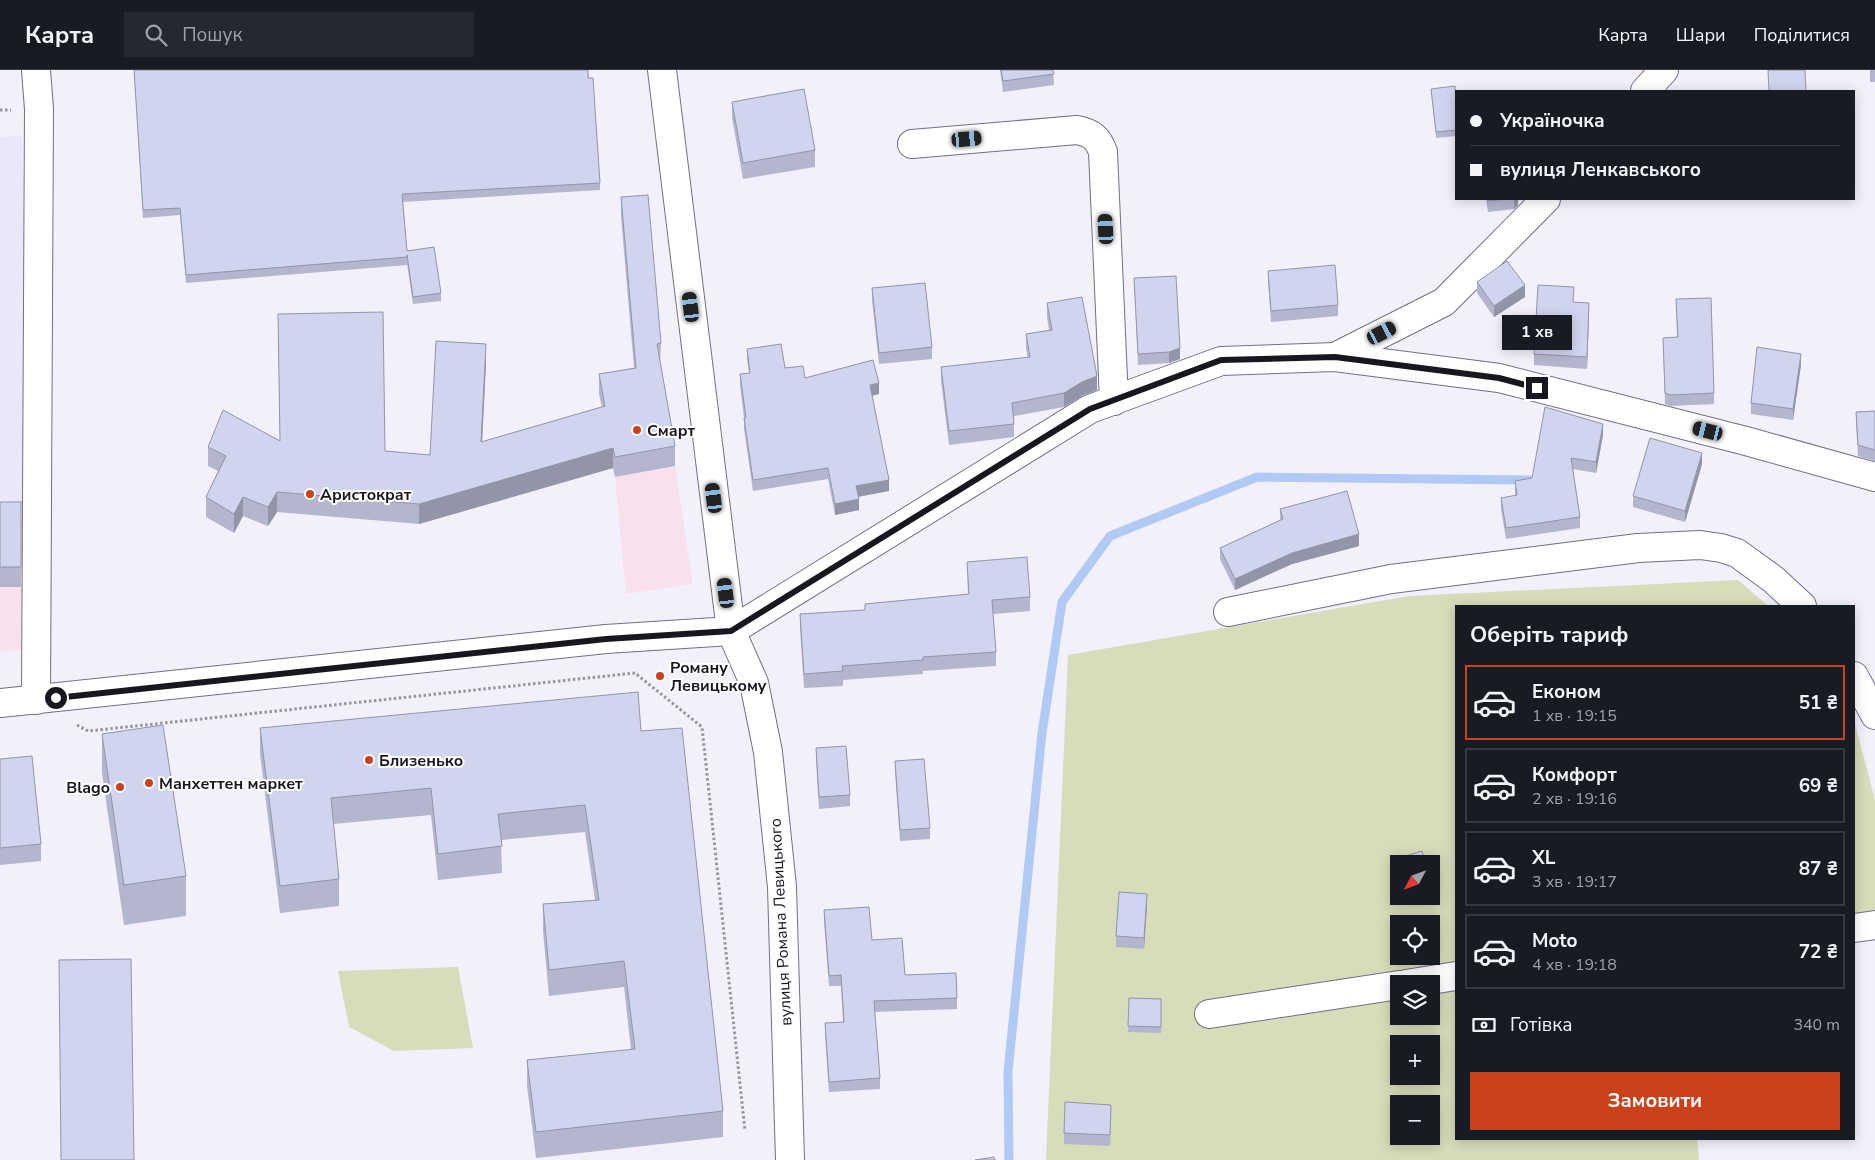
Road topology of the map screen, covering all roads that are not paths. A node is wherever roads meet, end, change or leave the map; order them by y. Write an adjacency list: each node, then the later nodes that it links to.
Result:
1 (36, 70): 14 (street)
2 (662, 70): 12 (street, вулиця Романа Левицького)
3 (1664, 70): 4 (street)
4 (1646, 90)
5 (912, 144): 8 (street)
6 (1545, 200): 7 (street)
7 (1335, 357): 8 (street); 9 (street)
8 (1114, 401): 12 (street)
9 (1875, 478)
10 (1801, 605): 11 (street)
11 (1228, 612)
12 (731, 631): 14 (street); 23 (street, вулиця Романа Левицького)
13 (1855, 678): 16 (street)
14 (36, 700): 15 (street)
15 (0, 702)
16 (1875, 715)
17 (1875, 925): 18 (street)
18 (1855, 928)
19 (1455, 976): 20 (street)
20 (1440, 979)
21 (1390, 986): 22 (street)
22 (1209, 1014)
23 (790, 1160)

